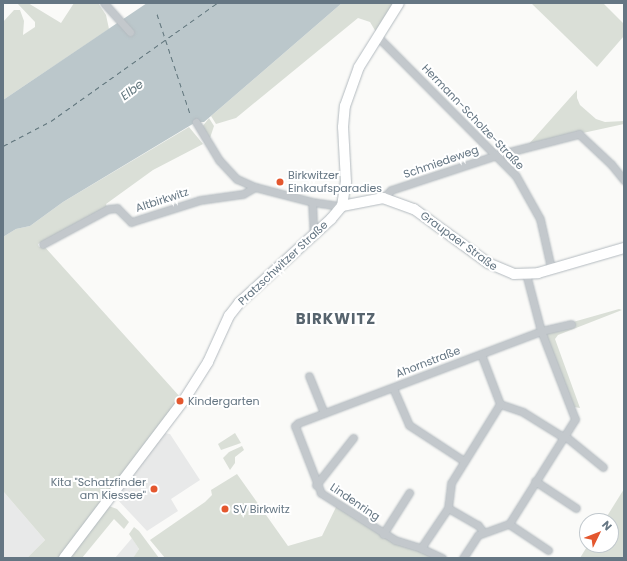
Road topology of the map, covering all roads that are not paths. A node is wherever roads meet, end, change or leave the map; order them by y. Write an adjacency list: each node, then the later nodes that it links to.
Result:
1 (104, 3): 3 (street)
2 (399, 3): 4 (street)
3 (130, 32)
4 (377, 36): 6 (street, Hermann-Scholze-Straße); 11 (street)
5 (196, 122): 8 (street)
6 (497, 155): 7 (street, Schmiedeweg); 9 (street, Schmiedeweg); 15 (street, Hermann-Scholze-Straße)
7 (624, 180)
8 (255, 187): 10 (street); 13 (street, Altbirkwitz)
9 (383, 198): 11 (street); 16 (street, Graupaer Straße)
10 (312, 202): 11 (street); 12 (street)
11 (342, 206): 12 (street, Pratzschwitzer Straße)
12 (314, 236): 40 (street, Pratzschwitzer Straße)
13 (42, 244)
14 (624, 248): 15 (street, Graupaer Straße)
15 (551, 268): 16 (street, Graupaer Straße)
16 (526, 274): 18 (street)
17 (571, 324): 18 (street, Ahornstraße)
18 (541, 331): 19 (street, Ahornstraße); 25 (street)
19 (481, 354): 21 (street, Ahornstraße); 22 (street)
20 (309, 376): 23 (street)
21 (393, 388): 23 (street, Ahornstraße); 27 (street)
22 (500, 404): 25 (street); 27 (street)
23 (324, 413): 24 (street, Ahornstraße)
24 (295, 426): 30 (street, Lindenring)
25 (565, 436): 28 (street); 29 (street)
26 (353, 438): 30 (street)
27 (464, 461): 32 (street)
28 (603, 467)
29 (535, 481): 33 (street); 34 (street)
30 (316, 485): 36 (street, Lindenring)
31 (409, 493): 36 (street)
32 (448, 508): 35 (street); 37 (street)
33 (576, 508)
34 (509, 524): 35 (street); 38 (street)
35 (484, 532): 39 (street)
36 (383, 534): 37 (street, Lindenring)
37 (421, 548): 41 (street, Lindenring)
38 (548, 550)
39 (465, 556): 42 (street)
40 (64, 558)
41 (442, 558)
42 (473, 558)

